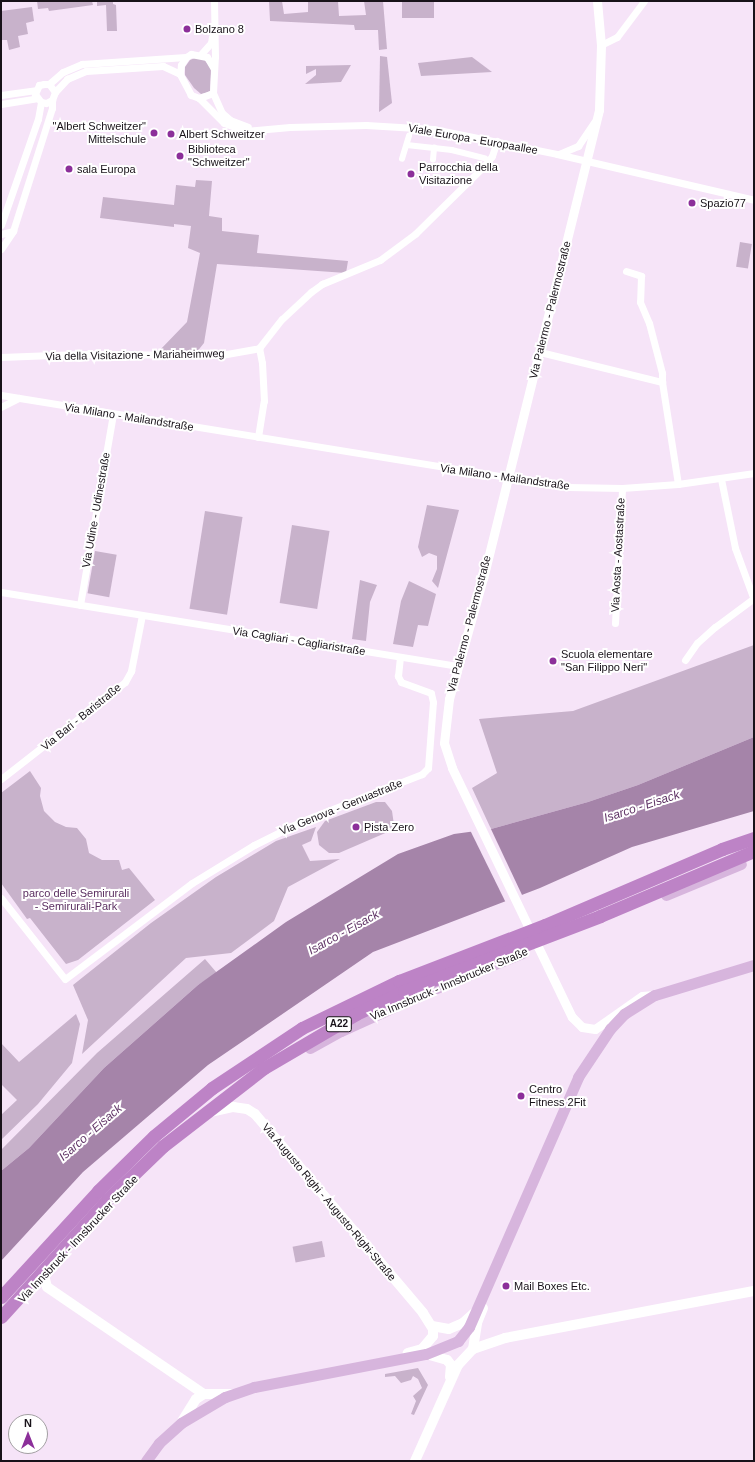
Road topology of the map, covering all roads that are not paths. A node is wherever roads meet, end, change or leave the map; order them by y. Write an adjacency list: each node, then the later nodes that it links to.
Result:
1 (214, 1): 4 (street)
2 (597, 1): 5 (street, Via Palermo - Palermostraße)
3 (644, 1): 5 (street)
4 (213, 30): 6 (street); 8 (street)
5 (601, 45): 19 (street, Via Palermo - Palermostraße)
6 (201, 54): 7 (street); 8 (street)
7 (186, 57): 9 (street); 10 (street)
8 (213, 66): 13 (street)
9 (180, 74): 12 (street); 15 (street)
10 (49, 84): 11 (street); 12 (street)
11 (36, 90): 14 (street); 16 (street)
12 (55, 92): 17 (street)
13 (213, 92): 15 (street); 20 (street, Viale Europa - Europaallee)
14 (1, 95)
15 (199, 98): 20 (street, Viale Europa - Europaallee)
16 (39, 100): 17 (street); 18 (street); 31 (street)
17 (52, 100): 33 (street)
18 (1, 104)
19 (598, 117): 25 (street, Via Palermo - Palermostraße); 29 (street, Via Palermo - Palermostraße)
20 (262, 129): 22 (street, Viale Europa - Europaallee)
21 (409, 136): 23 (street, Viale Europa - Europaallee)
22 (497, 141): 25 (street, Viale Europa - Europaallee); 37 (street)
23 (407, 145): 24 (street, Viale Europa - Europaallee); 27 (street, Viale Europa - Europaallee)
24 (434, 148): 26 (street, Viale Europa - Europaallee); 28 (street, Viale Europa - Europaallee)
25 (557, 154): 29 (street, Viale Europa - Europaallee)
26 (485, 158)
27 (402, 159)
28 (433, 160)
29 (588, 162): 30 (street, Viale Europa - Europaallee); 38 (street, Via Palermo - Palermostraße)
30 (754, 200)
31 (5, 214): 32 (street); 33 (street)
32 (1, 225)
33 (14, 228): 34 (street); 35 (street)
34 (1, 234)
35 (1, 249)
36 (626, 271): 40 (street)
37 (259, 348): 39 (street, Via della Visitazione - Mariaheimweg); 45 (street)
38 (540, 352): 40 (street); 47 (street, Via Palermo - Palermostraße)
39 (1, 357)
40 (662, 382): 49 (street)
41 (1, 395): 42 (street, Via Milano - Mailandstraße)
42 (19, 398): 43 (street); 44 (street, Via Milano - Mailandstraße)
43 (1, 407)
44 (113, 414): 45 (street, Via Milano - Mailandstraße); 53 (street, Via Udine - Udinestraße)
45 (258, 437): 47 (street, Via Milano - Mailandstraße)
46 (754, 473): 48 (street, Via Milano - Mailandstraße)
47 (506, 478): 50 (street, Via Milano - Mailandstraße); 58 (street, Via Palermo - Palermostraße)
48 (721, 479): 49 (street, Via Milano - Mailandstraße); 52 (street)
49 (678, 484): 50 (street, Via Milano - Mailandstraße)
50 (622, 488): 55 (street, Via Aosta - Aostastraße)
51 (1, 592): 53 (street, Via Cagliari - Cagliaristraße)
52 (754, 599): 57 (street)
53 (80, 605): 54 (street, Via Cagliari - Cagliaristraße)
54 (142, 615): 56 (street, Via Cagliari - Cagliaristraße); 59 (street, Via Bari - Baristraße)
55 (615, 623)
56 (400, 657): 58 (street, Via Cagliari - Cagliaristraße); 63 (street, Via Genova - Genuastraße)
57 (685, 660)
58 (457, 666): 65 (street, Via Palermo - Palermostraße)
59 (1, 779)
60 (754, 838): 73 (highway, A22)
61 (754, 851): 75 (highway, A22)
62 (754, 858): 64 (main road, Via Innsbruck - Innsbrucker Straße)
63 (1, 898)
64 (630, 909): 65 (main road); 67 (main road, Via Innsbruck - Innsbrucker Straße)
65 (531, 935): 67 (main road); 68 (street, Via Palermo - Palermostraße)
66 (754, 965): 68 (main road)
67 (466, 975): 69 (main road, Via Innsbruck - Innsbrucker Straße)
68 (655, 995): 72 (main road)
69 (211, 1112): 70 (main road, Via Innsbruck - Innsbrucker Straße); 77 (main road, Via Augusto Righi - Augusto-Righi-Straße)
70 (44, 1275): 76 (main road, Via Innsbruck - Innsbrucker Straße); 84 (main road)
71 (754, 1291): 79 (main road)
72 (483, 1293): 74 (main road); 78 (main road)
73 (1, 1297)
74 (474, 1314): 77 (main road); 81 (main road)
75 (1, 1317)
76 (1, 1323)
77 (432, 1326): 82 (main road)
78 (476, 1332): 79 (main road); 80 (main road)
79 (493, 1341): 80 (main road)
80 (473, 1349): 83 (main road)
81 (426, 1354): 82 (main road); 83 (main road)
82 (384, 1362): 85 (main road)
83 (449, 1384): 88 (main road)
84 (204, 1394): 85 (main road); 86 (main road)
85 (236, 1394): 86 (main road)
86 (181, 1423): 87 (main road)
87 (146, 1461)
88 (415, 1461)

